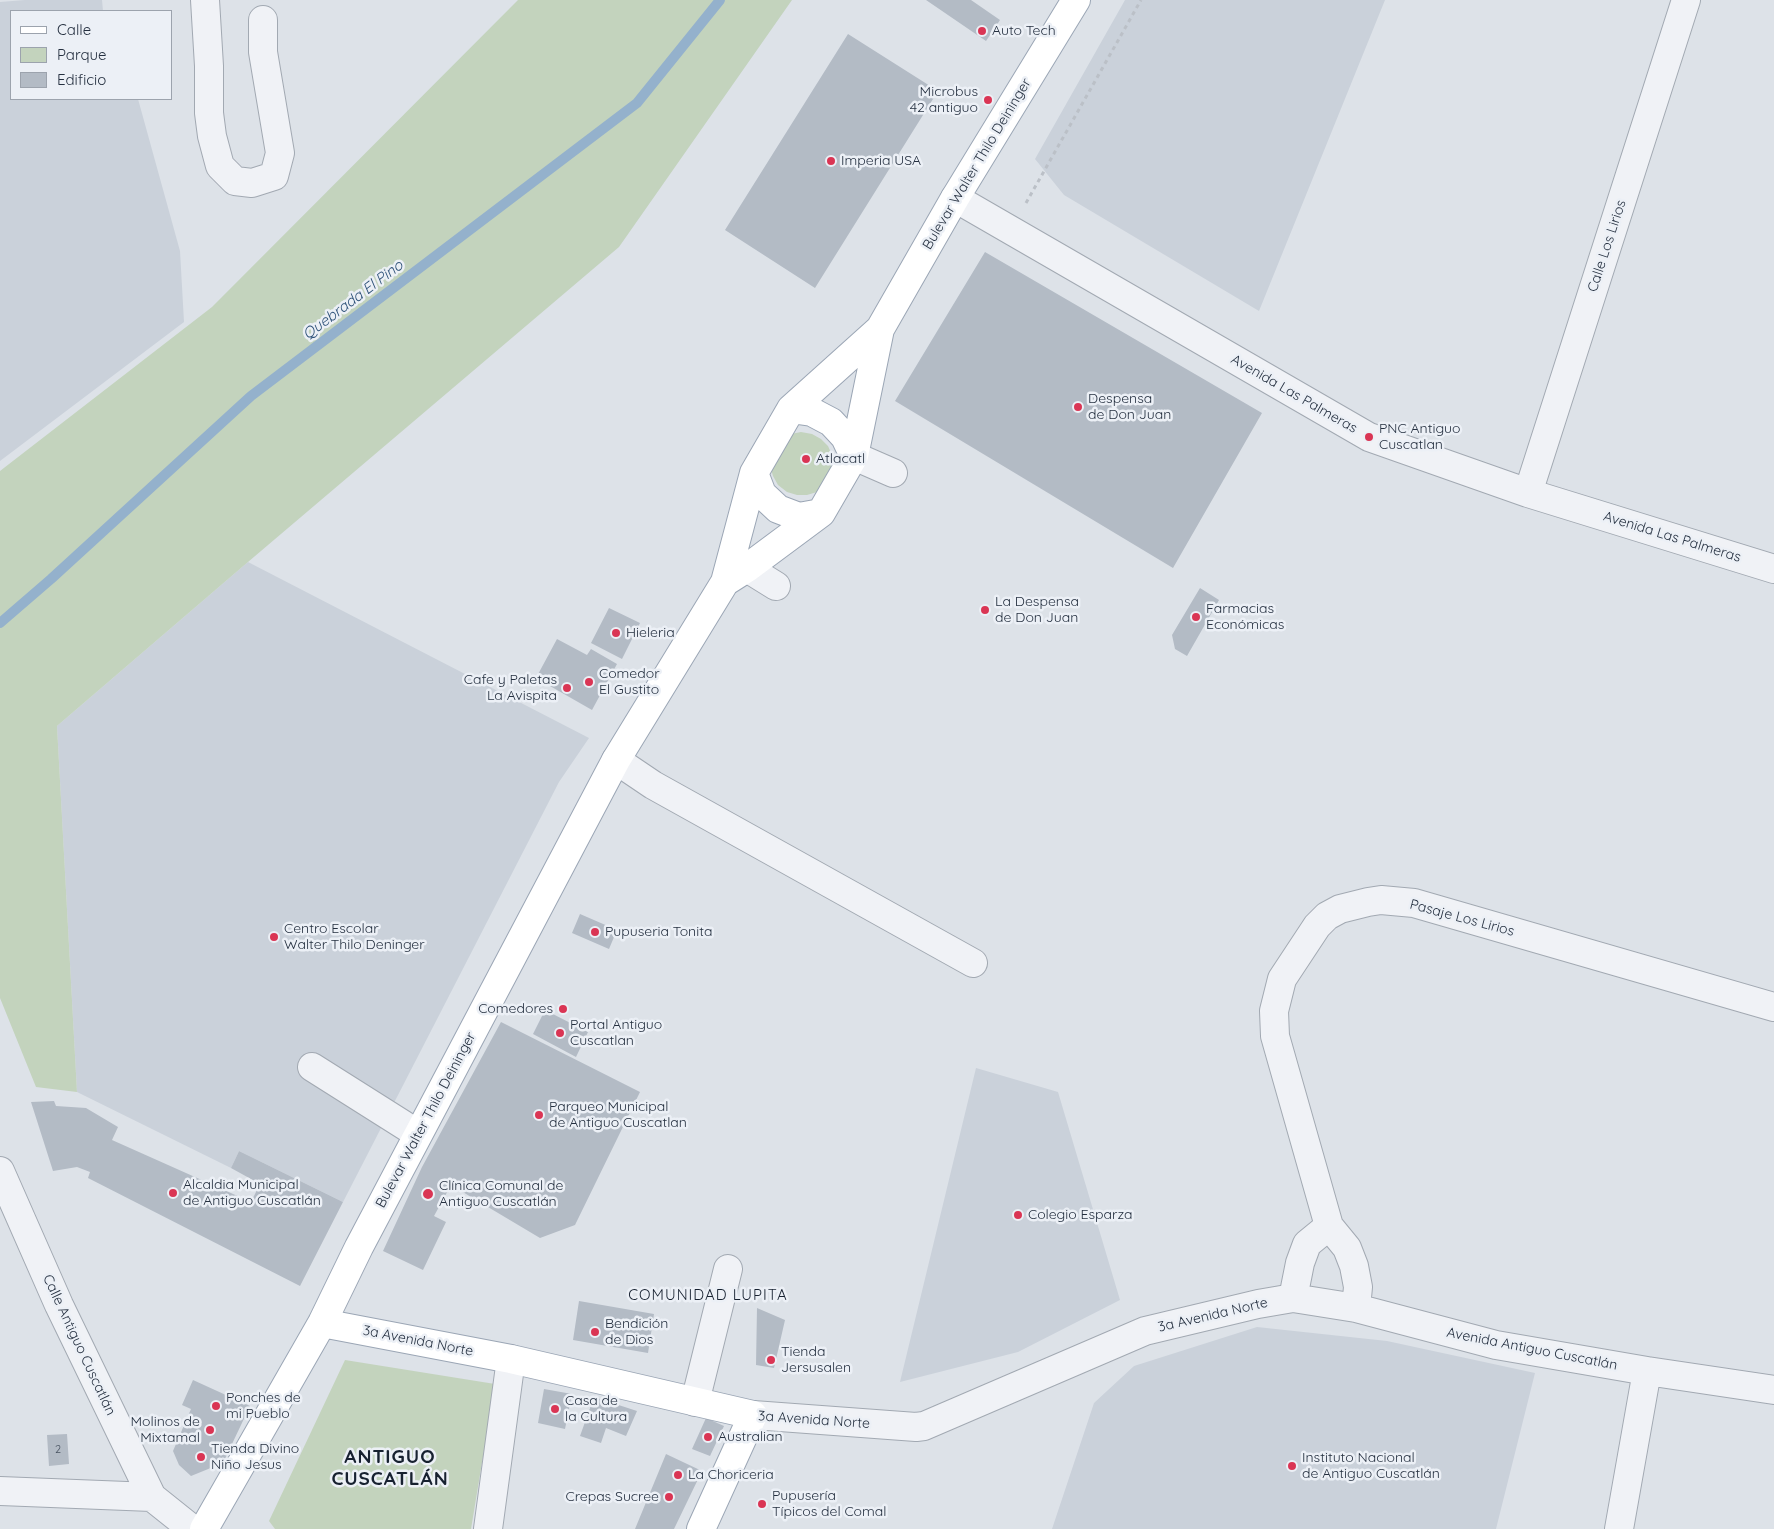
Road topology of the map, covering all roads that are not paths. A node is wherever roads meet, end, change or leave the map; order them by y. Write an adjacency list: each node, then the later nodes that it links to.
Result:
1 (205, 0): 4 (street)
2 (1076, 0): 5 (main road, Bulevar Walter Thilo Deininger)
3 (1686, 0): 11 (street, Calle Los Lirios)
4 (263, 20)
5 (955, 198): 6 (main road, Bulevar Walter Thilo Deininger); 11 (street, Avenida Las Palmeras)
6 (880, 329): 7 (main road, Bulevar Walter Thilo Deininger); 8 (main road, Bulevar Walter Thilo Deininger)
7 (791, 409): 8 (main road); 9 (main road, Bulevar Walter Thilo Deininger)
8 (854, 456): 10 (street); 12 (main road, Bulevar Walter Thilo Deininger)
9 (754, 473): 12 (main road); 14 (main road, Bulevar Walter Thilo Deininger)
10 (893, 473)
11 (1528, 492): 13 (street, Avenida Las Palmeras)
12 (821, 513): 14 (main road, Bulevar Walter Thilo Deininger)
13 (1774, 569)
14 (736, 575): 15 (street); 16 (main road, Bulevar Walter Thilo Deininger)
15 (776, 586)
16 (616, 760): 17 (street); 20 (main road, Bulevar Walter Thilo Deininger)
17 (973, 963)
18 (1774, 1007): 22 (street, Pasaje Los Lirios)
19 (312, 1067): 20 (street)
20 (426, 1134): 26 (main road, Bulevar Walter Thilo Deininger)
21 (0, 1171): 33 (street, Calle Antiguo Cuscatlán)
22 (1329, 1226): 24 (street); 25 (street, Pasaje Los Lirios)
23 (728, 1269): 30 (street)
24 (1293, 1298): 25 (street, Avenida Antiguo Cuscatlán); 31 (street, 3a Avenida Norte)
25 (1356, 1308): 28 (street, Avenida Antiguo Cuscatlán)
26 (322, 1323): 27 (main road, 3a Avenida Norte); 35 (main road, Bulevar Walter Thilo Deininger)
27 (511, 1359): 30 (main road, 3a Avenida Norte); 36 (street)
28 (1647, 1371): 29 (street, Avenida Antiguo Cuscatlán); 38 (street)
29 (1774, 1390)
30 (695, 1402): 31 (main road, 3a Avenida Norte)
31 (753, 1415): 37 (main road)
32 (0, 1491): 33 (street)
33 (152, 1497): 34 (street, Calle Antiguo Cuscatlán)
34 (192, 1529)
35 (204, 1529)
36 (488, 1529)
37 (701, 1529)
38 (1619, 1529)

